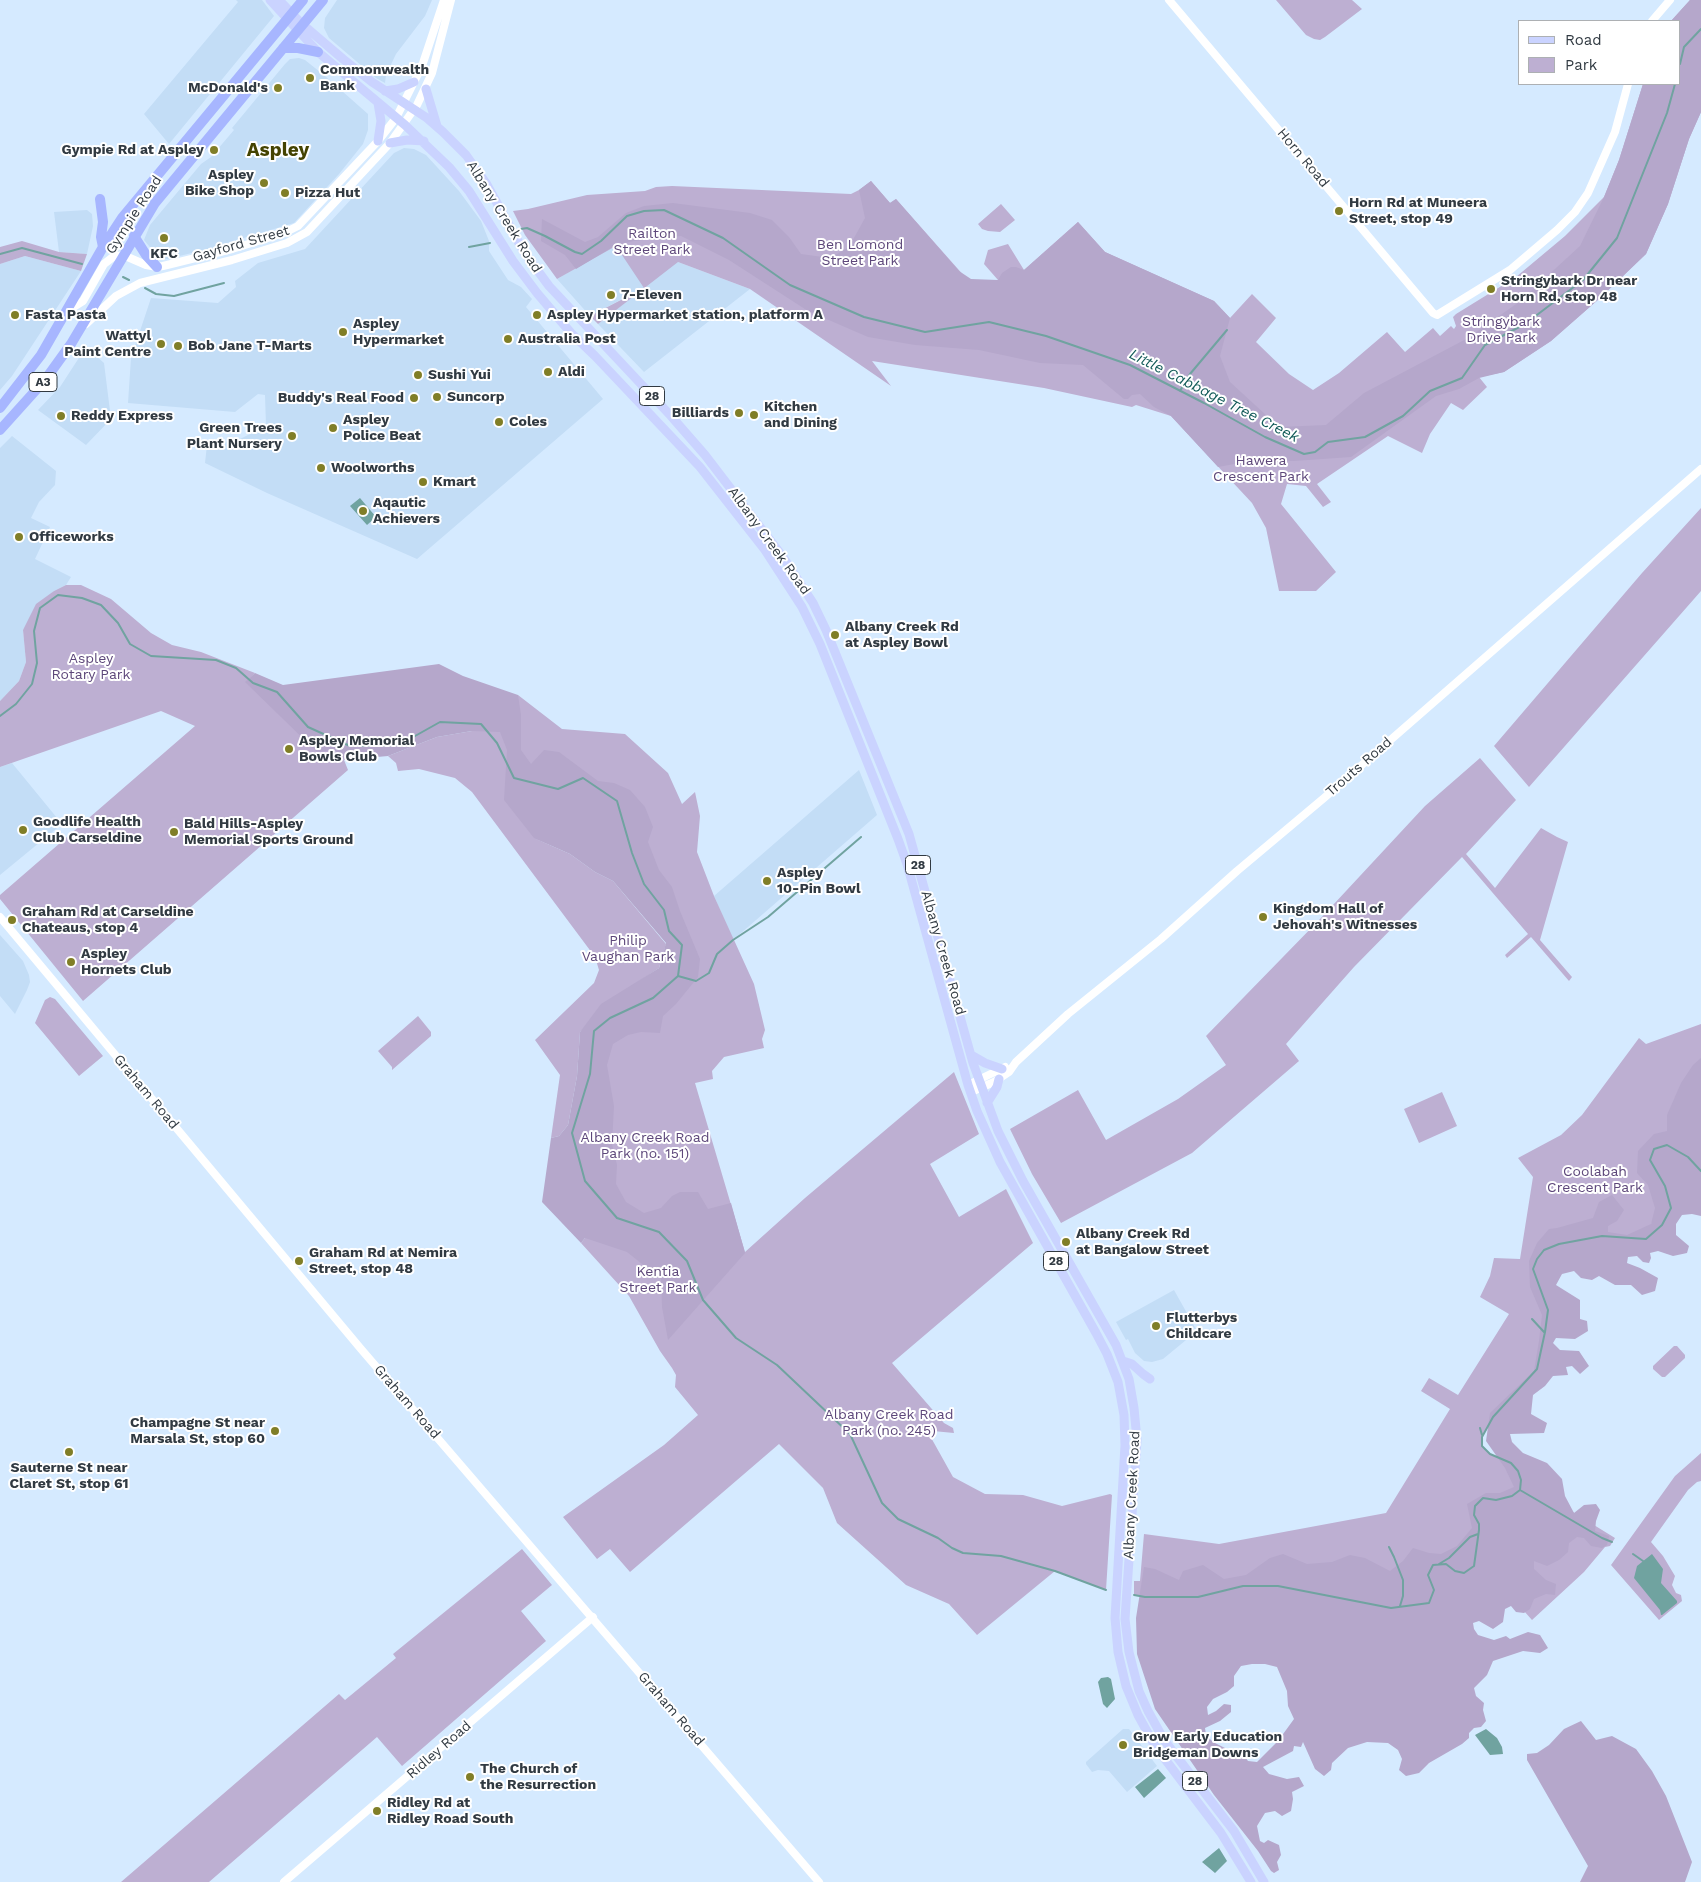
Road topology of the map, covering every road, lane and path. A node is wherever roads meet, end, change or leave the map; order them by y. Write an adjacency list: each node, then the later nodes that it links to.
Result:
1 (270, 0): 9 (main road, 28)
2 (279, 0): 9 (main road, 28)
3 (303, 0): 9 (highway, Gympie Road / A3)
4 (322, 0): 11 (highway, Gympie Road / A3)
5 (451, 0): 16 (street, Gayford Street)
6 (1169, 0): 15 (street, Horn Road)
7 (1670, 0): 10 (street)
8 (441, 2): 14 (street, Gayford Street)
9 (289, 16): 11 (main road, 28); 29 (highway, Gympie Road / A3)
10 (1653, 20)
11 (300, 27): 12 (highway, Gympie Road / A3); 13 (main road, 28); 17 (main road, 28)
12 (283, 48): 13 (highway); 28 (highway, Gympie Road / A3)
13 (318, 52): 18 (main road, 28)
14 (414, 82): 17 (main road); 19 (street, Gayford Street)
15 (1628, 85)
16 (426, 89): 20 (street, Gayford Street); 23 (main road)
17 (385, 91): 19 (main road, 28)
18 (378, 103): 21 (main road, 28); 24 (main road)
19 (404, 103): 20 (main road, 28); 21 (street, Gayford Street)
20 (414, 110): 22 (street, Gayford Street); 23 (main road, Albany Creek Road / 28)
21 (396, 118): 22 (main road, 28); 24 (street, Gayford Street)
22 (405, 125): 25 (main road, Albany Creek Road / 28); 26 (street, Gayford Street)
23 (437, 126): 38 (main road, Albany Creek Road / 28)
24 (378, 141): 31 (street, Gayford Street)
25 (424, 141): 26 (main road); 43 (main road, Albany Creek Road / 28)
26 (390, 143): 33 (street, Gayford Street)
27 (100, 199): 29 (highway)
28 (134, 236): 30 (highway, Gympie Road / A3); 31 (highway)
29 (103, 247): 32 (highway, Gympie Road / A3)
30 (123, 255): 31 (street); 32 (street); 33 (highway, Gympie Road / A3)
31 (157, 267)
32 (66, 311): 34 (highway, Gympie Road / A3)
33 (80, 330): 35 (highway, Gympie Road / A3)
34 (0, 408)
35 (0, 430)
36 (1701, 469): 39 (street, Trouts Road)
37 (0, 917): 47 (street, Graham Road)
38 (971, 1055): 40 (main road); 42 (main road, Albany Creek Road / 28)
39 (1016, 1062): 40 (street, Trouts Road); 41 (street, Trouts Road)
40 (1002, 1069): 42 (street, Trouts Road)
41 (999, 1079): 42 (street, Trouts Road); 44 (main road)
42 (980, 1084): 43 (street, Trouts Road); 44 (main road, Albany Creek Road / 28)
43 (969, 1089): 50 (main road, Albany Creek Road / 28)
44 (987, 1103): 45 (main road, Albany Creek Road / 28)
45 (1123, 1361): 46 (main road); 51 (main road, Albany Creek Road / 28)
46 (1150, 1378)
47 (593, 1617): 48 (street, Ridley Road); 49 (street, Graham Road)
48 (284, 1882)
49 (819, 1882)
50 (1251, 1882)
51 (1264, 1882)

